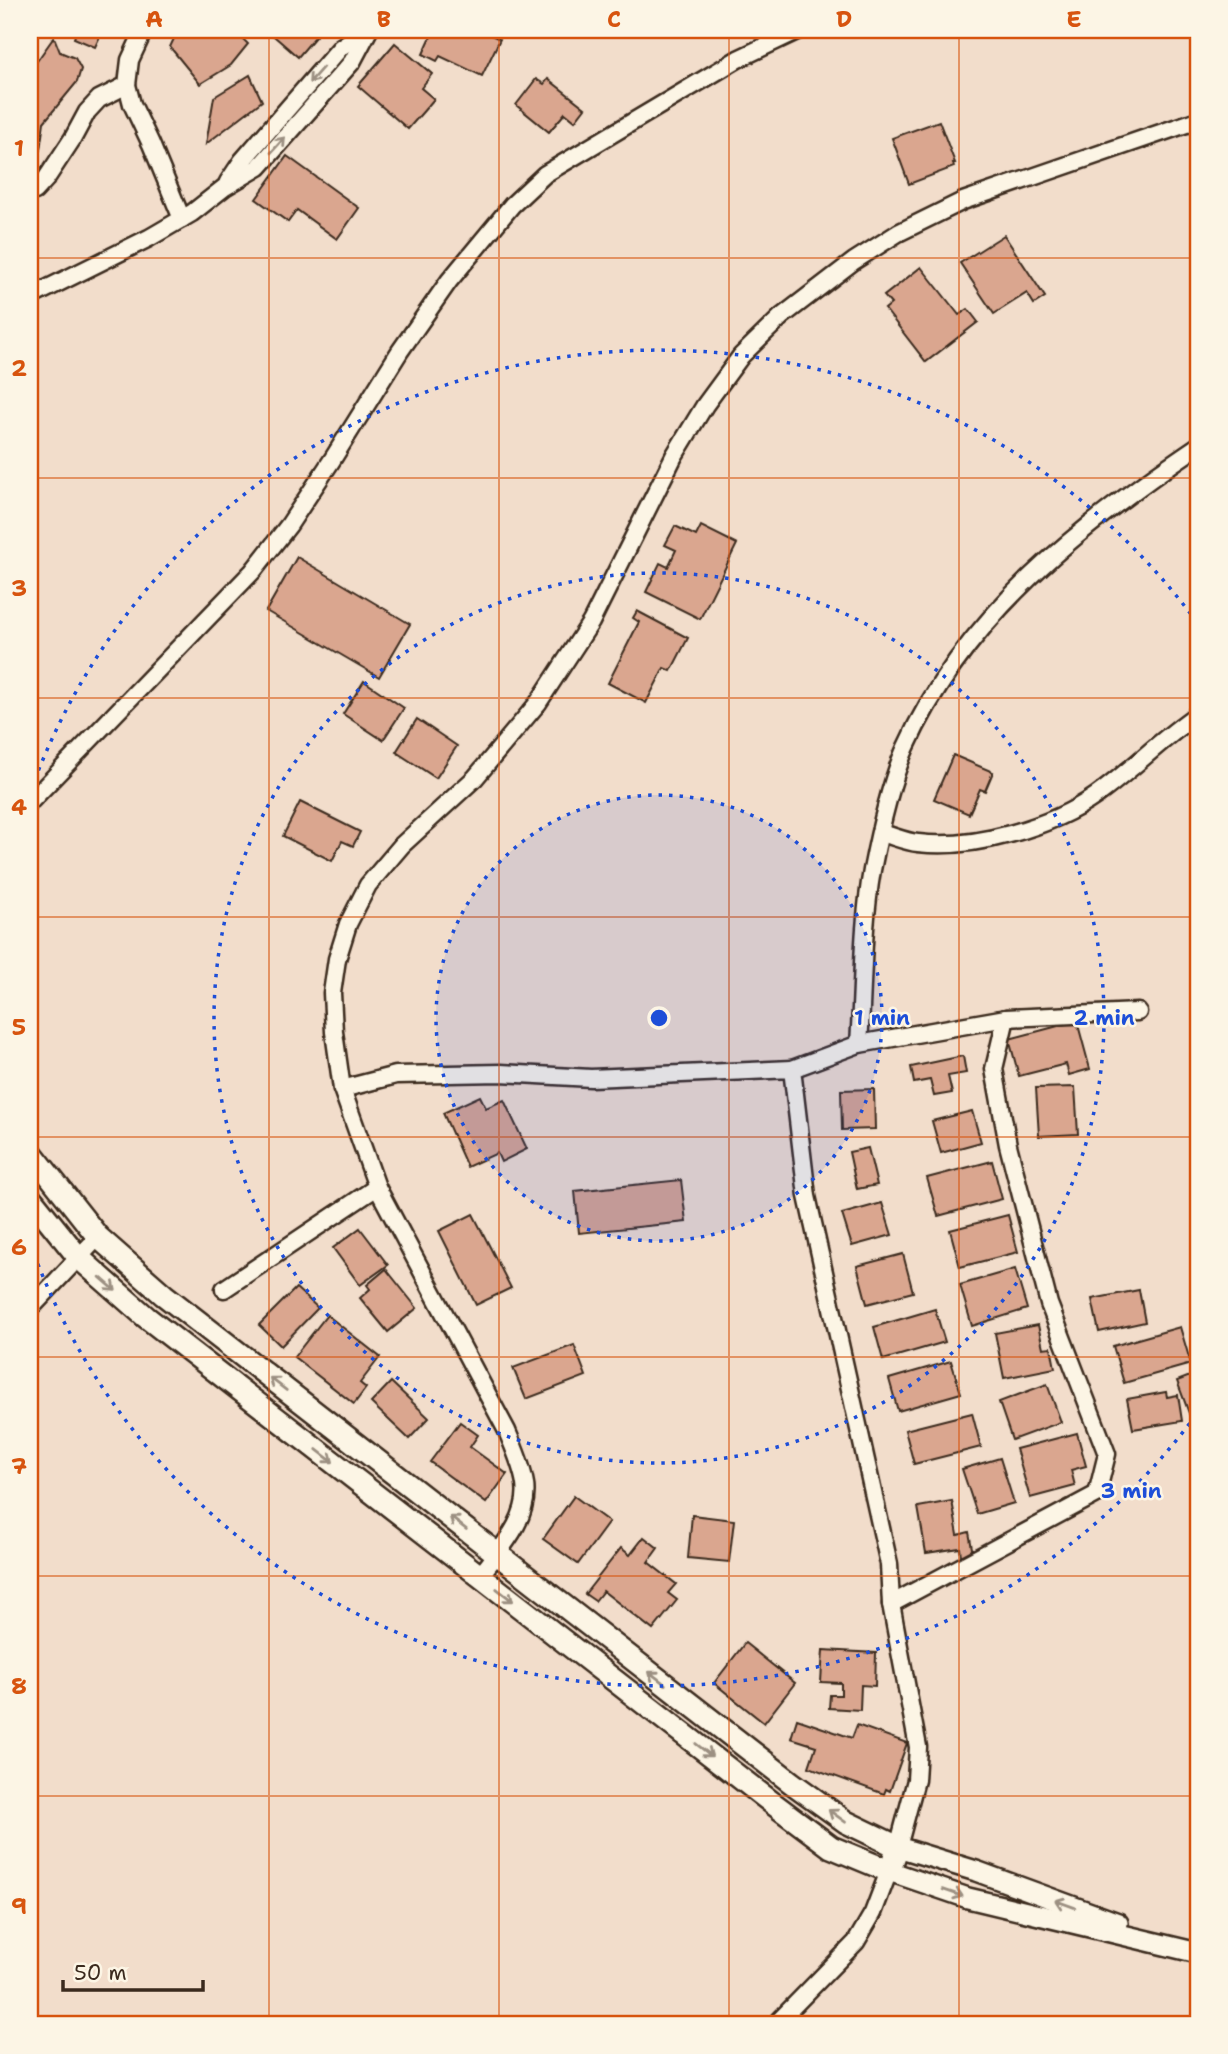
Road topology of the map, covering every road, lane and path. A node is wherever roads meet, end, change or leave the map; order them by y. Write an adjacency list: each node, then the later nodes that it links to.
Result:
1 (144, 30): 4 (street)
2 (368, 30): 7 (street)
3 (799, 30): 11 (street)
4 (127, 85): 6 (street); 7 (street)
5 (1198, 120): 17 (street)
6 (30, 191)
7 (181, 219): 8 (street)
8 (30, 297)
9 (1198, 446): 12 (street)
10 (1198, 714): 12 (street)
11 (30, 802)
12 (881, 833): 15 (street)
13 (1138, 1012): 14 (street)
14 (1006, 1018): 15 (street); 27 (street)
15 (859, 1044): 16 (street)
16 (792, 1069): 17 (street); 27 (street)
17 (342, 1089): 19 (street)
18 (30, 1151): 21 (main road)
19 (377, 1187): 23 (street); 25 (street)
20 (30, 1198): 22 (main road)
21 (99, 1237): 22 (street); 25 (main road, one-way to 21)
22 (79, 1258): 24 (street); 26 (main road, one-way to 26)
23 (224, 1289)
24 (30, 1309)
25 (496, 1553): 26 (street); 28 (main road, one-way to 25)
26 (480, 1576): 29 (main road, one-way to 29)
27 (891, 1604): 28 (street)
28 (898, 1847): 29 (main road); 30 (street, one-way to 28)
29 (889, 1871): 30 (street, one-way to 30); 31 (street)
30 (1198, 1953)
31 (776, 2024)

